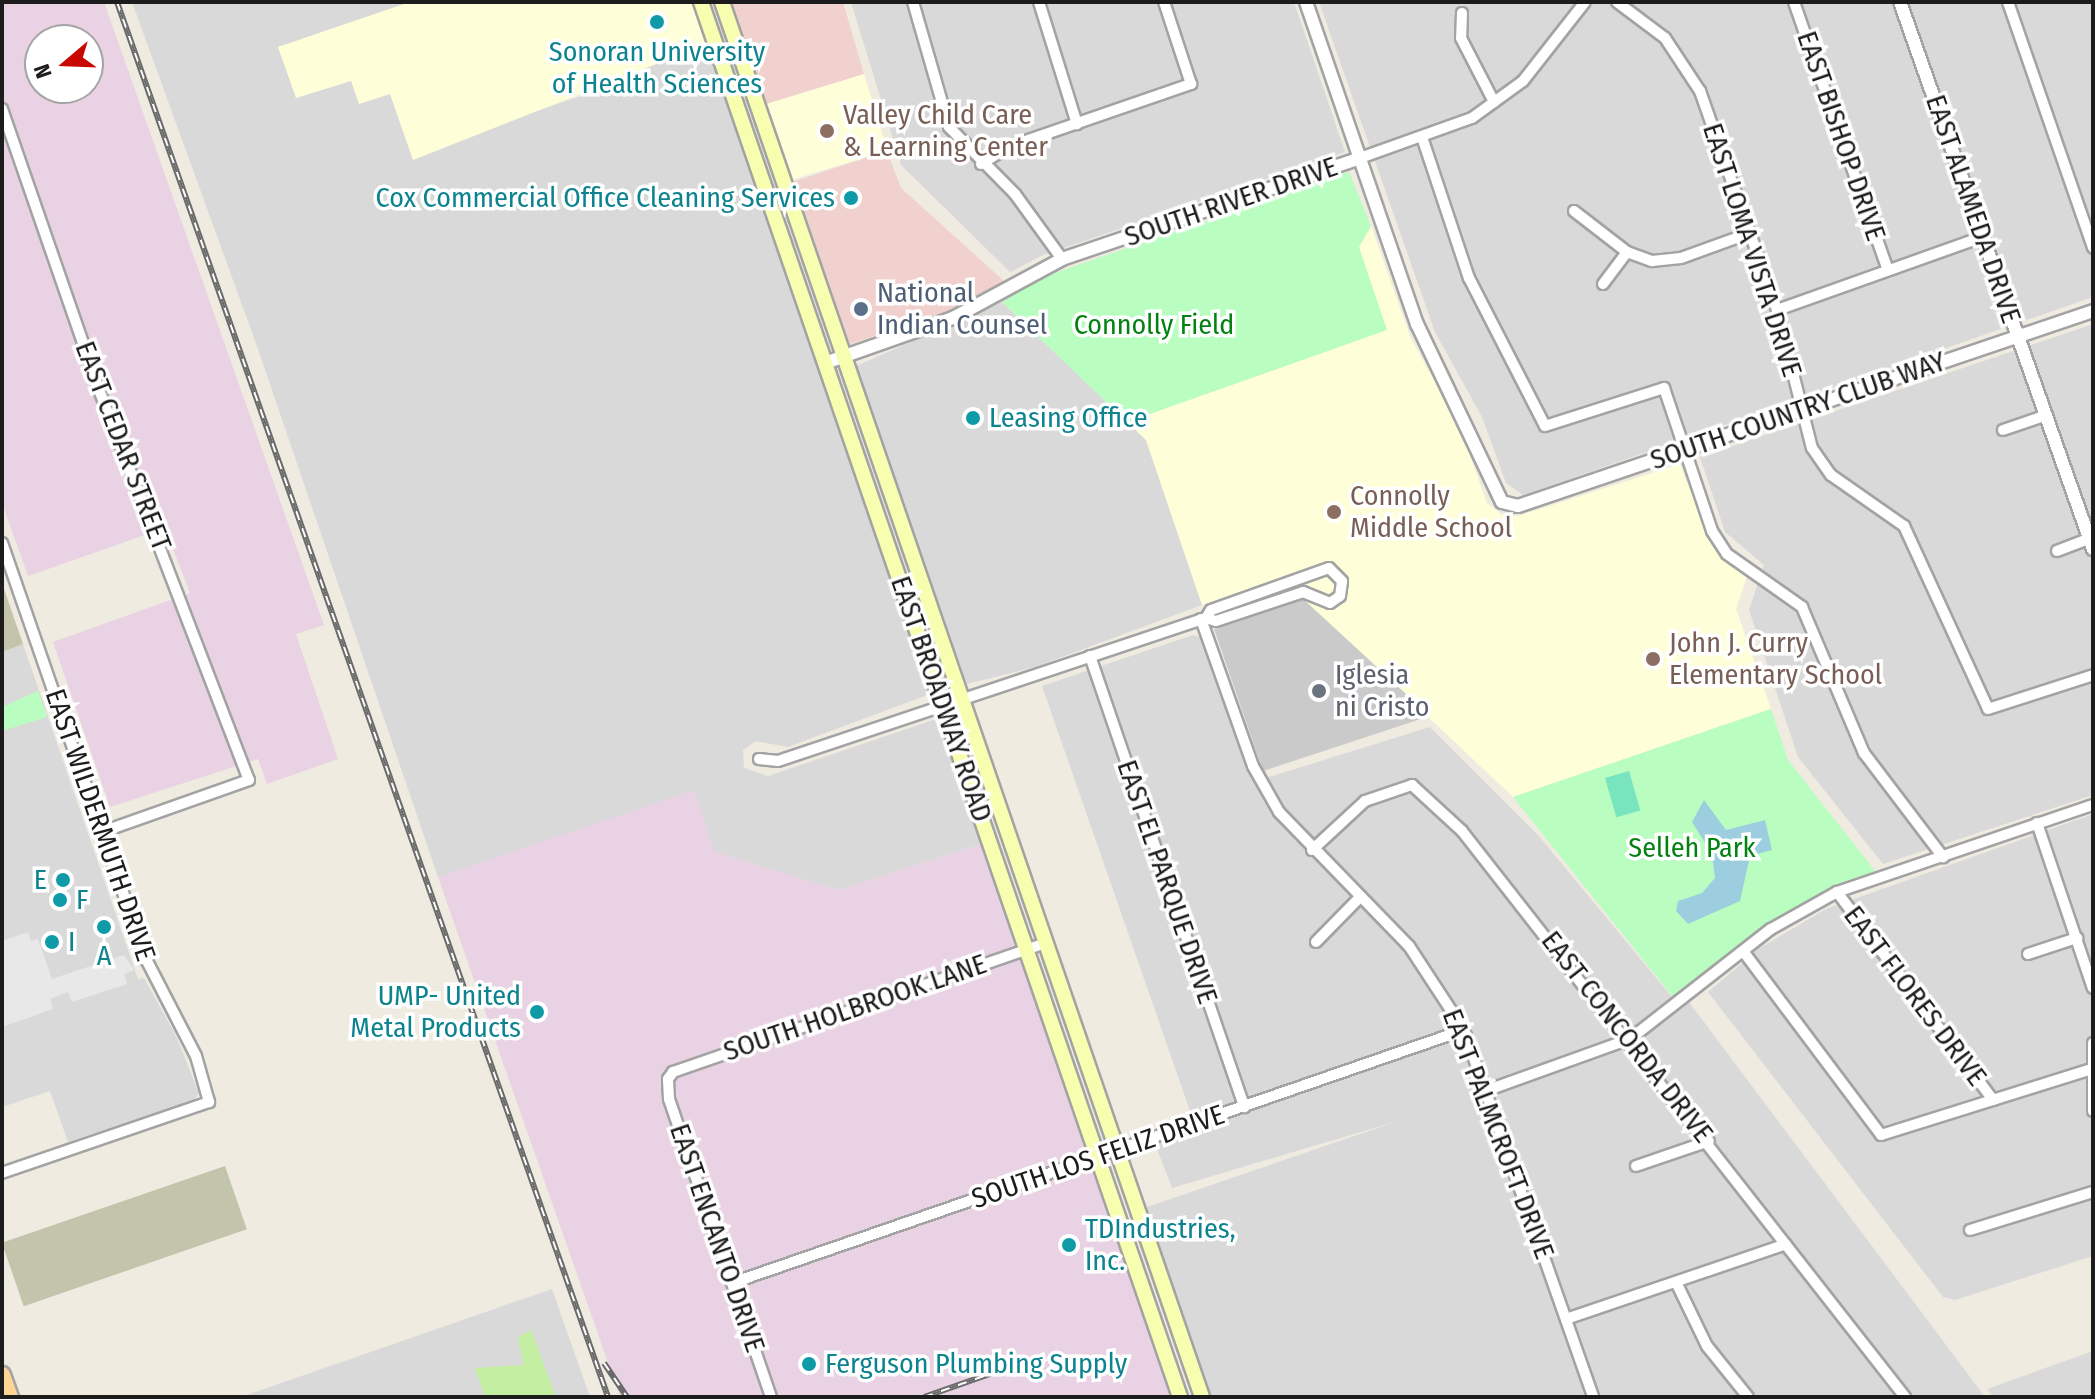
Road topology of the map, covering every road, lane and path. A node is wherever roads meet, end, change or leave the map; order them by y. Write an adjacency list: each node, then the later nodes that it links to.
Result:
1 (701, 2): 14 (main road, EAST BROADWAY ROAD)
2 (722, 2): 13 (main road, EAST BROADWAY ROAD)
3 (913, 2): 20 (street)
4 (1039, 2): 17 (street)
5 (1164, 2): 17 (street)
6 (1306, 2): 19 (street)
7 (1585, 2): 15 (street, SOUTH RIVER DRIVE)
8 (1617, 2): 22 (street, EAST LOMA VISTA DRIVE)
9 (1794, 2): 27 (street, EAST BISHOP DRIVE)
10 (1900, 2): 23 (street, EAST ALAMEDA DRIVE)
11 (2008, 2): 24 (street)
12 (1462, 13): 15 (street)
13 (730, 25): 14 (main road); 32 (main road, EAST BROADWAY ROAD)
14 (711, 32): 33 (main road, EAST BROADWAY ROAD)
15 (1494, 102): 18 (street, SOUTH RIVER DRIVE)
16 (2, 109): 49 (street, EAST CEDAR STREET)
17 (1077, 124): 20 (street)
18 (1422, 137): 19 (street, SOUTH RIVER DRIVE); 37 (street)
19 (1360, 158): 26 (street, SOUTH RIVER DRIVE); 37 (street, SOUTH COUNTRY CLUB WAY)
20 (981, 164): 26 (street)
21 (1574, 211): 25 (street)
22 (1750, 233): 25 (street); 29 (street, EAST LOMA VISTA DRIVE)
23 (1982, 237): 27 (street); 31 (street, EAST ALAMEDA DRIVE)
24 (2093, 248)
25 (1627, 252): 28 (street)
26 (1062, 259): 32 (street, SOUTH RIVER DRIVE)
27 (1888, 270): 29 (street)
28 (1603, 284)
29 (1777, 310): 34 (street, EAST LOMA VISTA DRIVE)
30 (2093, 311): 31 (street, SOUTH COUNTRY CLUB WAY)
31 (2018, 336): 34 (street, SOUTH COUNTRY CLUB WAY); 35 (street, EAST ALAMEDA DRIVE)
32 (844, 356): 33 (street, SOUTH RIVER DRIVE); 44 (main road, EAST BROADWAY ROAD)
33 (825, 363): 45 (main road, EAST BROADWAY ROAD)
34 (1801, 410): 37 (street, SOUTH COUNTRY CLUB WAY); 43 (street, EAST LOMA VISTA DRIVE)
35 (2044, 416): 36 (street); 39 (street, EAST ALAMEDA DRIVE)
36 (2003, 430)
37 (1685, 450): 51 (street)
38 (2, 543): 49 (street, EAST WILDERMUTH DRIVE)
39 (2091, 544): 40 (street, EAST ALAMEDA DRIVE)
40 (2057, 551)
41 (1204, 618): 41 (street); 42 (street); 50 (street, EAST PALMCROFT DRIVE)
42 (1090, 656): 44 (street); 68 (street, EAST EL PARQUE DRIVE)
43 (2093, 675)
44 (962, 698): 45 (street); 56 (main road, EAST BROADWAY ROAD)
45 (942, 704): 46 (street); 57 (main road, EAST BROADWAY ROAD)
46 (759, 759)
47 (2093, 805): 48 (street)
48 (2037, 823): 51 (street); 54 (street)
49 (102, 832): 74 (street, EAST WILDERMUTH DRIVE)
50 (1312, 850): 53 (street, EAST PALMCROFT DRIVE); 62 (street, EAST CONCORDA DRIVE)
51 (1943, 857): 52 (street)
52 (1837, 892): 58 (street); 67 (street, EAST FLORES DRIVE)
53 (1361, 896): 55 (street); 61 (street, EAST PALMCROFT DRIVE)
54 (2077, 938): 59 (street); 60 (street)
55 (1316, 942)
56 (1046, 943): 57 (street, SOUTH HOLBROOK LANE); 71 (main road, EAST BROADWAY ROAD)
57 (1026, 949): 65 (street, SOUTH HOLBROOK LANE); 72 (main road, EAST BROADWAY ROAD)
58 (1743, 951): 62 (street); 67 (street)
59 (2028, 954)
60 (2093, 988)
61 (1464, 1030): 66 (street, EAST PALMCROFT DRIVE); 68 (street, SOUTH LOS FELIZ DRIVE)
62 (1630, 1039): 66 (street); 70 (street, EAST CONCORDA DRIVE)
63 (2093, 1043): 64 (street)
64 (2088, 1070): 67 (street); 69 (street)
65 (668, 1079): 79 (street, EAST ENCANTO DRIVE)
66 (1488, 1090): 80 (street, EAST PALMCROFT DRIVE)
67 (1993, 1100)
68 (1244, 1107): 71 (street, SOUTH LOS FELIZ DRIVE)
69 (2093, 1111)
70 (1709, 1141): 73 (street); 77 (street, EAST CONCORDA DRIVE)
71 (1116, 1150): 72 (street, SOUTH LOS FELIZ DRIVE); 85 (main road, EAST BROADWAY ROAD)
72 (1098, 1157): 79 (street, SOUTH LOS FELIZ DRIVE); 84 (main road, EAST BROADWAY ROAD)
73 (1636, 1166)
74 (2, 1173)
75 (2093, 1192): 76 (street)
76 (1970, 1230)
77 (1786, 1244): 78 (street); 88 (street, EAST CONCORDA DRIVE)
78 (1676, 1282): 80 (street); 87 (street)
79 (732, 1283): 83 (street, EAST ENCANTO DRIVE)
80 (1566, 1319): 86 (street, EAST PALMCROFT DRIVE)
81 (2, 1375): 82 (main road)
82 (10, 1397)
83 (771, 1397)
84 (1180, 1397)
85 (1202, 1397)
86 (1593, 1397)
87 (1748, 1397)
88 (1905, 1397)

